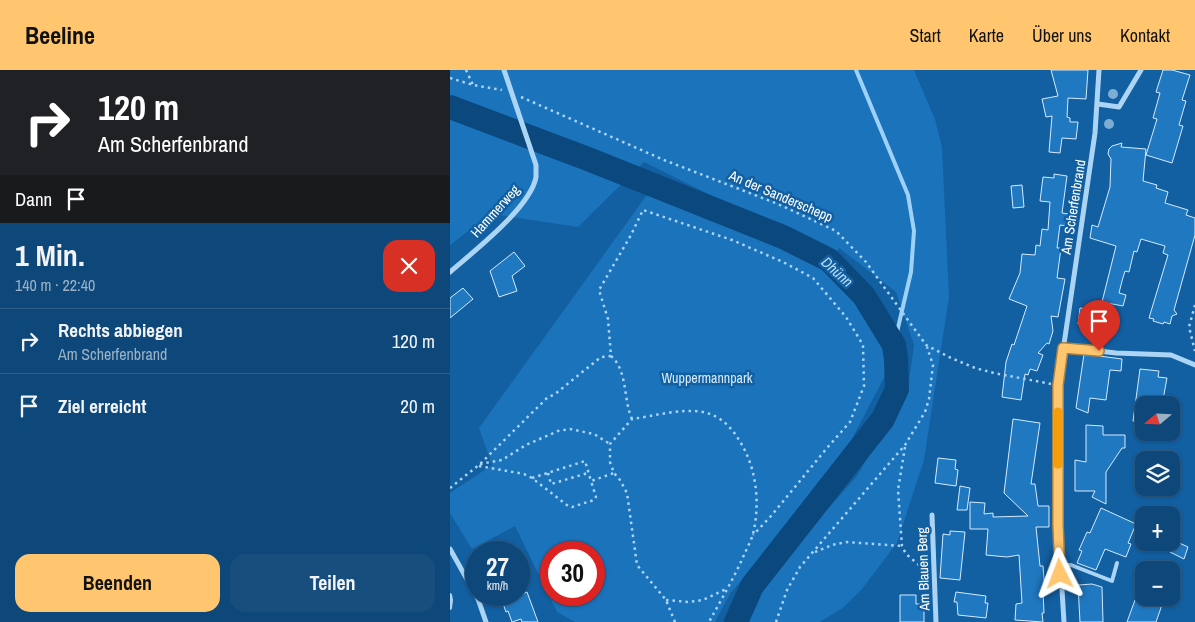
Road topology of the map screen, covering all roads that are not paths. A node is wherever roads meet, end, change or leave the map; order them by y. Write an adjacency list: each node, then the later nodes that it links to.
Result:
1 (504, 70): 5 (street, Hammerweg)
2 (1100, 70): 4 (street, Am Scherfenbrand)
3 (1140, 70): 4 (street)
4 (1098, 104): 6 (street, Am Scherfenbrand)
5 (450, 272)
6 (1063, 348): 7 (street); 12 (street, Am Scherfenbrand)
7 (1195, 365)
8 (932, 514): 16 (street, Am Blauen Berg)
9 (450, 549): 10 (street)
10 (452, 556): 15 (street)
11 (1117, 563): 12 (lane)
12 (1060, 566): 17 (street, Am Scherfenbrand)
13 (450, 595): 14 (lane)
14 (450, 608)
15 (486, 622)
16 (936, 622)
17 (1064, 622)

